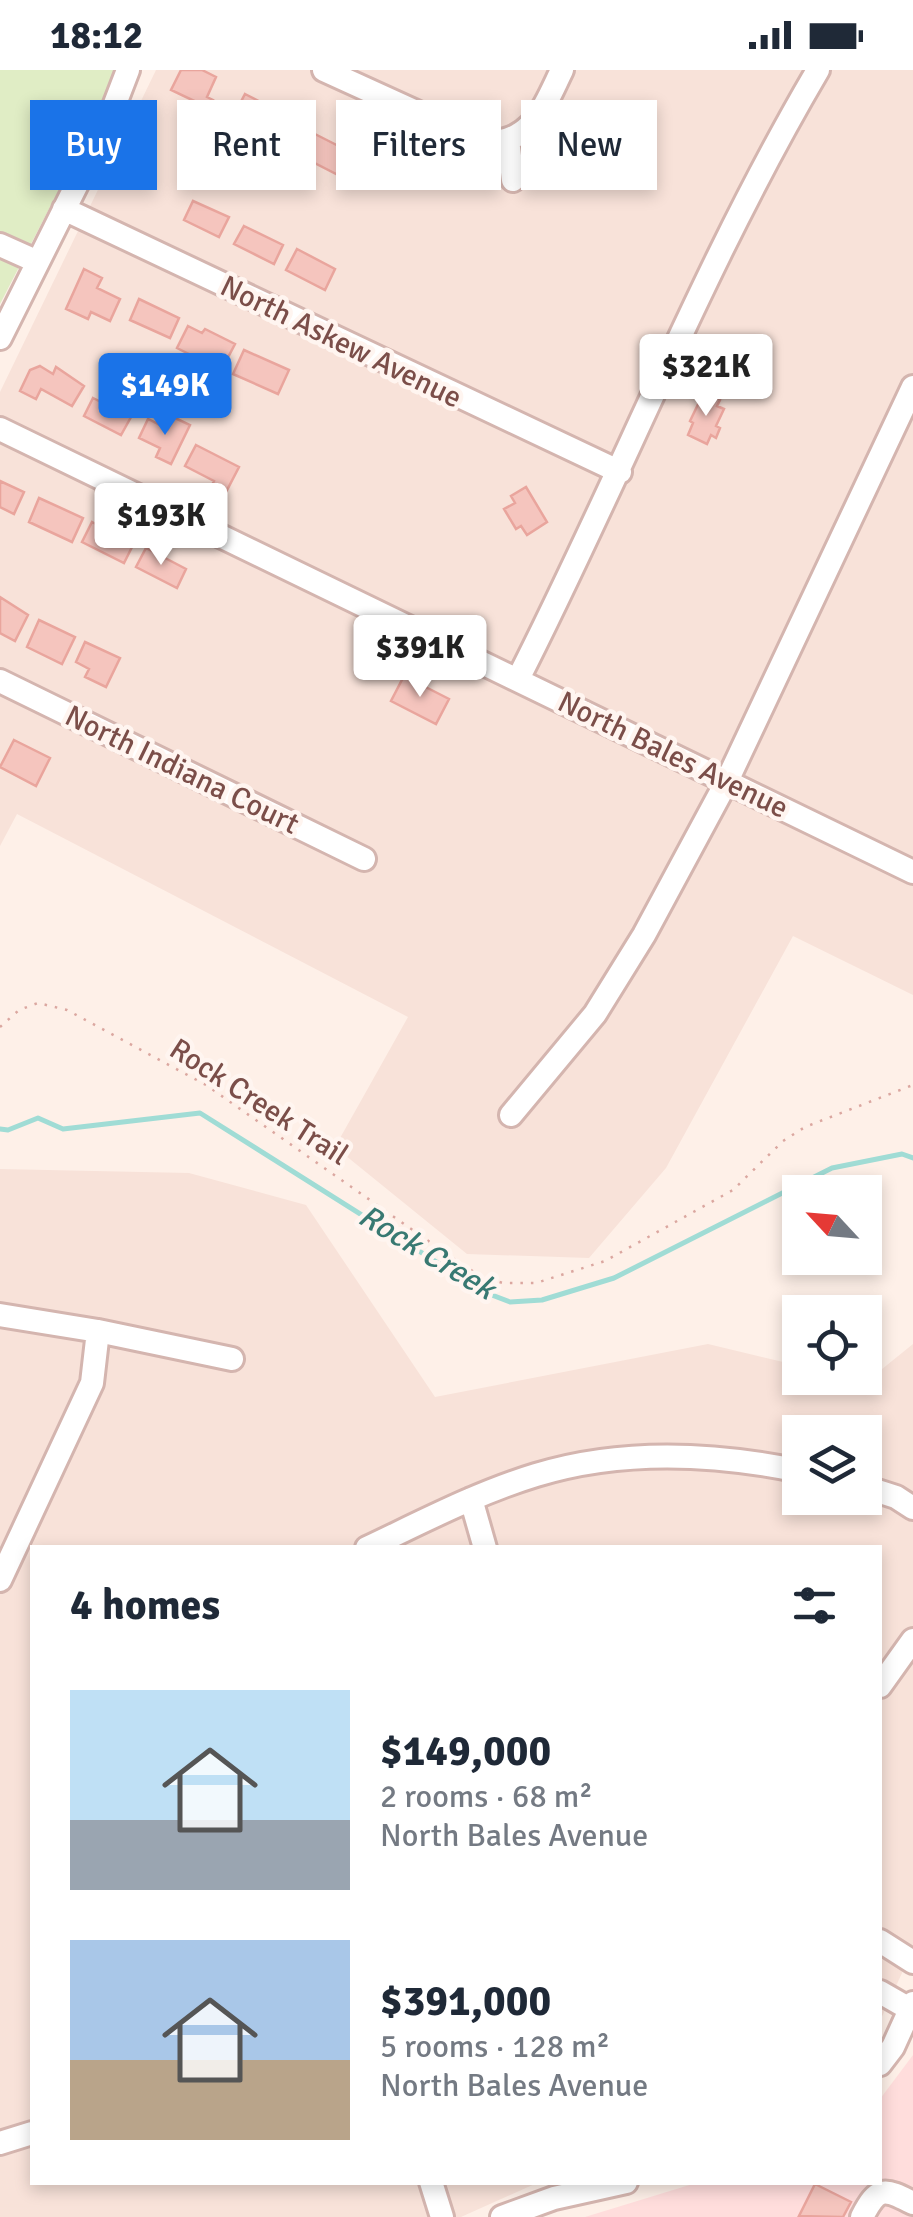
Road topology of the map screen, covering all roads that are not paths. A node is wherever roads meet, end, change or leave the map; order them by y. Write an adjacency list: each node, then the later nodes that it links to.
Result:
1 (128, 70): 7 (street)
2 (324, 70): 5 (street)
3 (562, 70): 5 (street)
4 (818, 70): 13 (street)
5 (508, 140): 6 (street)
6 (514, 180)
7 (64, 209): 9 (street); 13 (street, North Askew Avenue)
8 (0, 245): 9 (street)
9 (38, 262): 10 (street)
10 (0, 338)
11 (913, 387): 16 (street)
12 (0, 429): 14 (street, North Bales Avenue)
13 (620, 472): 14 (street)
14 (518, 678): 16 (street, North Bales Avenue)
15 (0, 681): 17 (street, North Indiana Court)
16 (727, 781): 18 (street, North Bales Avenue); 19 (street)
17 (364, 859)
18 (913, 872)
19 (511, 1116)
20 (0, 1315): 21 (street)
21 (98, 1331): 22 (street); 29 (street)
22 (232, 1359)
23 (782, 1468): 25 (street)
24 (882, 1493): 26 (street)
25 (472, 1500): 27 (street); 28 (street)
26 (913, 1508)
27 (380, 1545)
28 (484, 1545)
29 (0, 1580)
30 (913, 1640): 31 (street)
31 (882, 1683)
32 (882, 1942): 33 (street)
33 (913, 1962)
34 (882, 1993): 35 (street)
35 (912, 2008): 36 (street)
36 (882, 2061)
37 (30, 2135): 38 (street)
38 (0, 2143)
39 (432, 2185): 43 (street)
40 (618, 2185): 42 (street)
41 (913, 2202): 45 (street)
42 (548, 2210): 44 (street)
43 (442, 2217)
44 (502, 2217)
45 (862, 2217)

